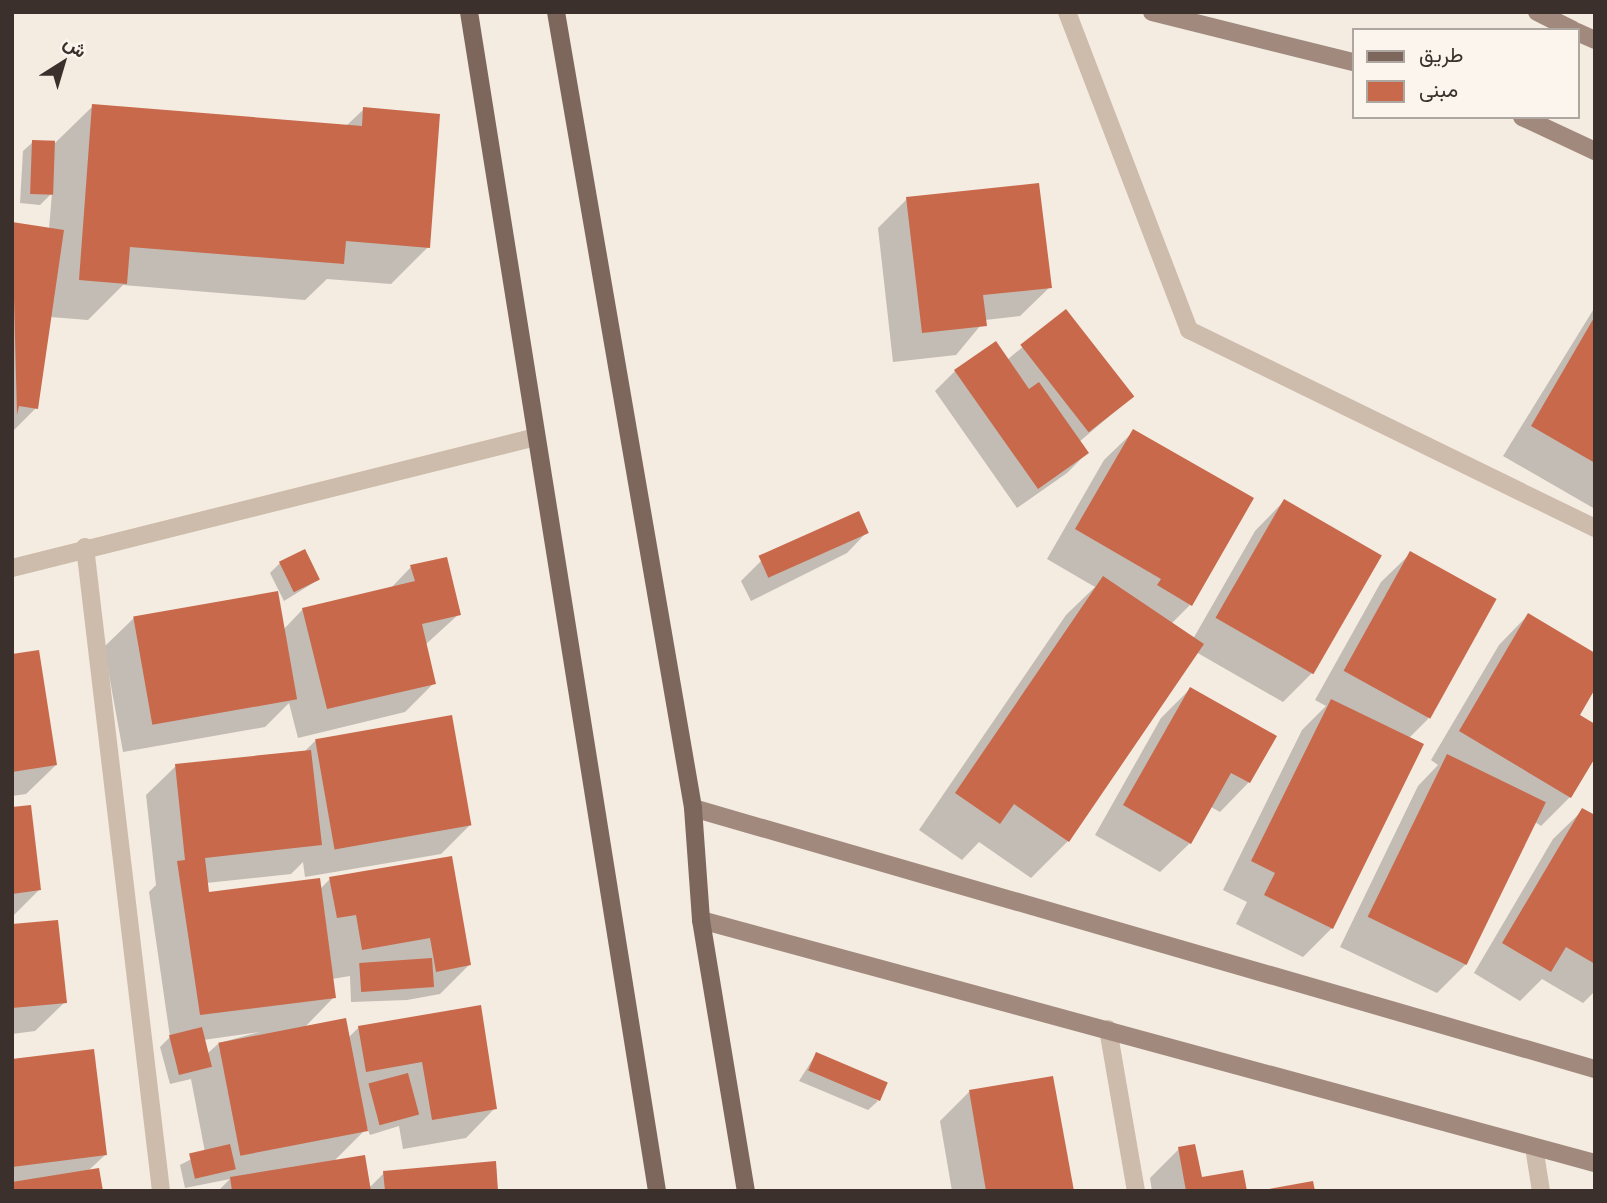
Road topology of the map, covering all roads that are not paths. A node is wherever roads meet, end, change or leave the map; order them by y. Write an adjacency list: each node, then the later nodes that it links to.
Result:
1 (469, 12): 12 (main road)
2 (556, 12): 16 (main road)
3 (1067, 12): 13 (street)
4 (1152, 12): 9 (street)
5 (1537, 12): 6 (street)
6 (1569, 28)
7 (1579, 33): 8 (street)
8 (1595, 40)
9 (1352, 62)
10 (1526, 119): 11 (street)
11 (1595, 151)
12 (536, 437): 14 (street); 23 (main road)
13 (1595, 528)
14 (85, 547): 15 (street); 22 (street)
15 (12, 568)
16 (693, 808): 17 (main road); 19 (street)
17 (701, 920): 18 (street); 24 (main road)
18 (1108, 1029): 20 (street); 25 (street)
19 (1595, 1069)
20 (1534, 1147): 21 (street); 26 (street)
21 (1595, 1163)
22 (161, 1191)
23 (657, 1191)
24 (746, 1191)
25 (1136, 1191)
26 (1541, 1191)

